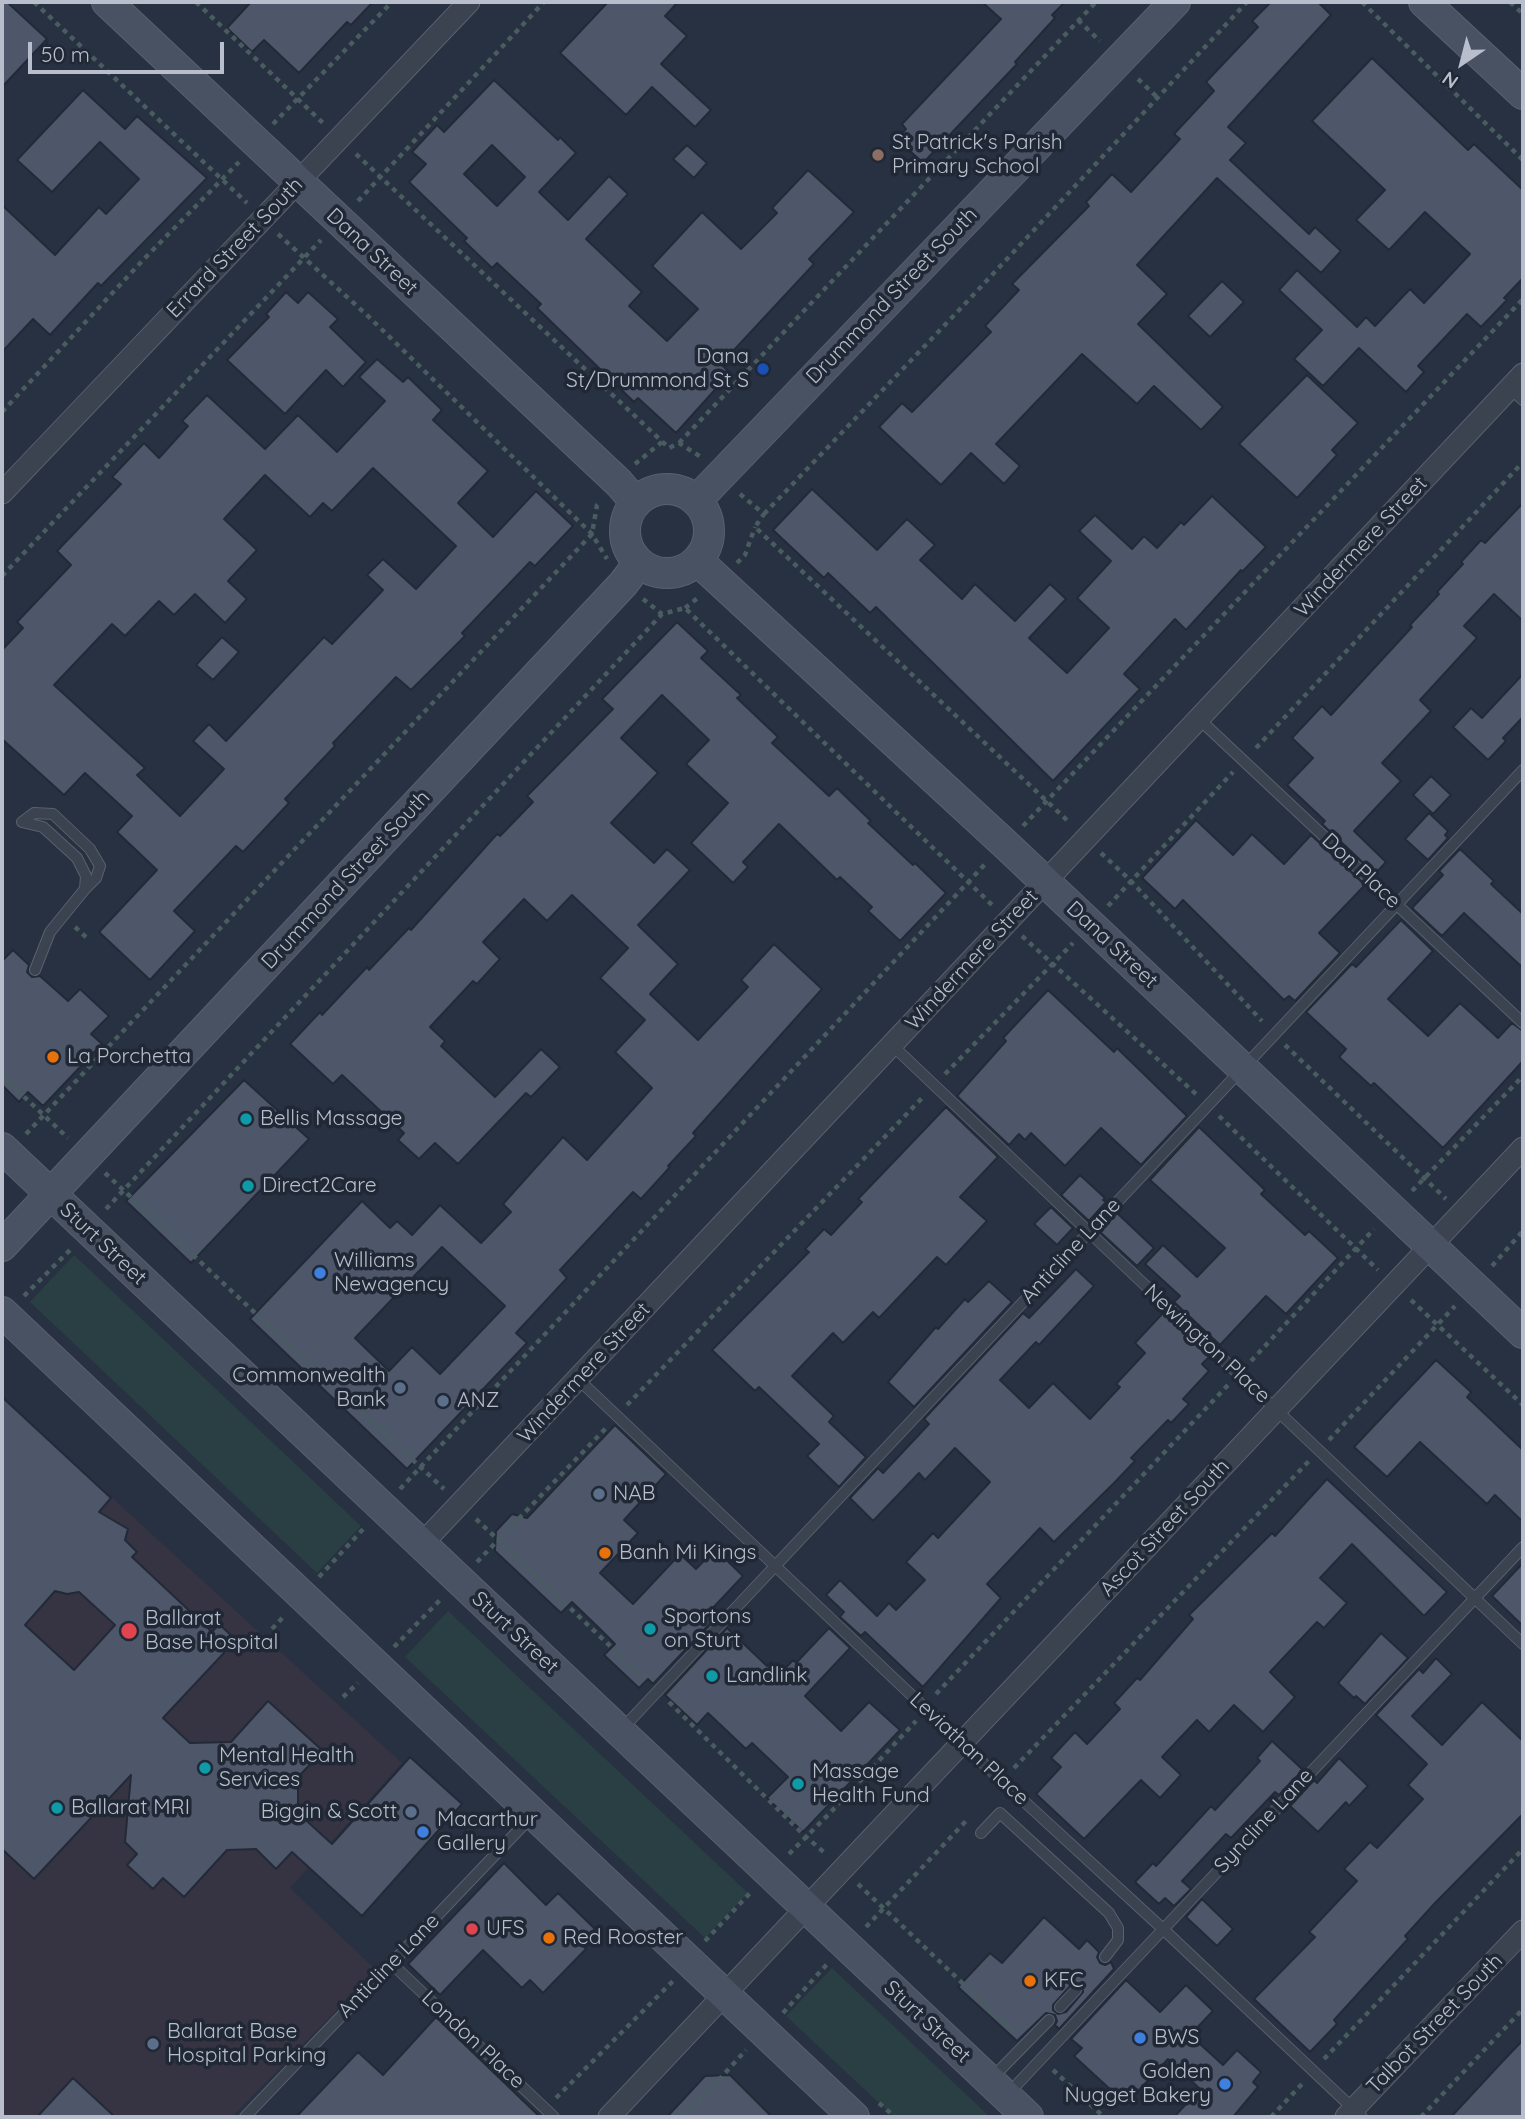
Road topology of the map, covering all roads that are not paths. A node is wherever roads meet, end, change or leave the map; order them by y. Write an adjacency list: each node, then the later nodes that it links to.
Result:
1 (107, 2): 6 (main road, Dana Street)
2 (468, 2): 6 (street, Errard Street South)
3 (1175, 2): 10 (main road, Drummond Street South)
4 (1424, 2): 5 (main road)
5 (1523, 94)
6 (297, 183): 8 (street, Errard Street South); 9 (main road, Dana Street)
7 (1519, 387): 13 (street, Windermere Street)
8 (2, 493)
9 (628, 493): 10 (main road); 12 (main road)
10 (696, 501): 11 (main road)
11 (698, 561): 12 (main road); 15 (main road, Dana Street)
12 (639, 563): 24 (main road, Drummond Street South)
13 (1199, 719): 15 (street, Windermere Street); 17 (lane, Don Place)
14 (1523, 770): 17 (lane, Anticline Lane)
15 (1045, 882): 20 (street, Windermere Street); 21 (main road, Dana Street)
16 (85, 889): 16 (lane); 18 (lane)
17 (1396, 905): 19 (lane, Don Place); 21 (lane, Anticline Lane)
18 (35, 971)
19 (1523, 1023)
20 (892, 1045): 25 (lane, Newington Place); 30 (street, Windermere Street)
21 (1243, 1069): 25 (lane, Anticline Lane); 27 (main road, Dana Street)
22 (2, 1148): 24 (main road, Sturt Street)
23 (1523, 1148): 27 (street, Ascot Street South)
24 (50, 1194): 26 (main road, Drummond Street South); 32 (main road, Sturt Street)
25 (1089, 1232): 31 (lane, Newington Place); 34 (lane, Anticline Lane)
26 (2, 1246)
27 (1431, 1246): 29 (main road, Dana Street); 31 (street, Ascot Street South)
28 (3, 1313): 39 (main road)
29 (1523, 1333)
30 (578, 1379): 32 (street, Windermere Street); 34 (lane, Leviathan Place)
31 (1276, 1410): 35 (lane, Newington Place); 38 (street, Ascot Street South)
32 (421, 1545): 37 (main road, Sturt Street)
33 (1523, 1547): 35 (lane, Syncline Lane)
34 (775, 1566): 37 (lane, Anticline Lane); 38 (lane, Leviathan Place)
35 (1474, 1597): 36 (lane, Newington Place); 42 (lane, Syncline Lane)
36 (1523, 1644)
37 (619, 1732): 41 (main road, Sturt Street)
38 (962, 1743): 41 (street, Ascot Street South); 42 (lane, Leviathan Place)
39 (534, 1814): 45 (lane, Anticline Lane); 47 (main road)
40 (981, 1833): 44 (lane)
41 (806, 1908): 47 (street, Ascot Street South); 50 (main road, Sturt Street)
42 (1163, 1929): 50 (lane, Syncline Lane); 51 (lane, Leviathan Place)
43 (1523, 1931): 51 (street, Talbot Street South)
44 (1105, 1957)
45 (391, 1963): 52 (lane, Anticline Lane); 53 (lane, London Place)
46 (1076, 1990): 48 (lane)
47 (724, 1995): 54 (street, Ascot Street South); 55 (main road)
48 (1060, 2007)
49 (1049, 2020): 50 (lane)
50 (998, 2089): 56 (main road, Sturt Street)
51 (1354, 2115)
52 (245, 2117)
53 (554, 2117)
54 (609, 2117)
55 (854, 2117)
56 (1028, 2117)

